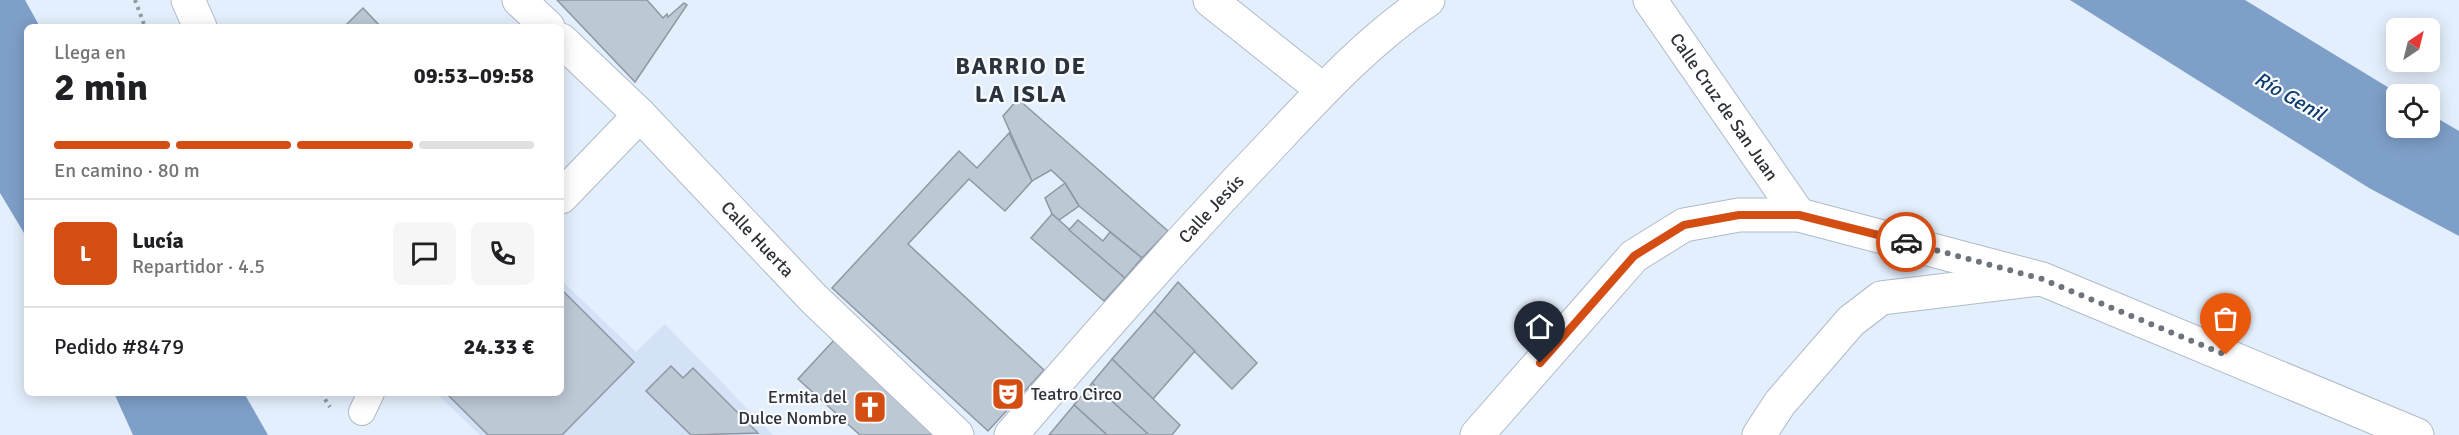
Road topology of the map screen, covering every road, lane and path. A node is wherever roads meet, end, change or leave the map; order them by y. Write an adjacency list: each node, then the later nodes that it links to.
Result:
1 (135, 0): 7 (path)
2 (188, 0): 8 (street)
3 (519, 0): 9 (street)
4 (1209, 0): 11 (street)
5 (1428, 0): 11 (street, Calle Jesús)
6 (1650, 0): 14 (street, Calle Cruz de San Juan)
7 (144, 24)
8 (199, 24)
9 (545, 24)
10 (564, 43): 12 (street, Calle Huerta)
11 (1323, 90): 17 (street, Calle Jesús)
12 (640, 115): 13 (street); 16 (street, Calle Huerta)
13 (564, 194)
14 (1799, 215): 15 (street); 18 (street)
15 (2042, 279): 19 (street); 20 (street)
16 (957, 435)
17 (1011, 435)
18 (1478, 435)
19 (1759, 435)
20 (2417, 435)

